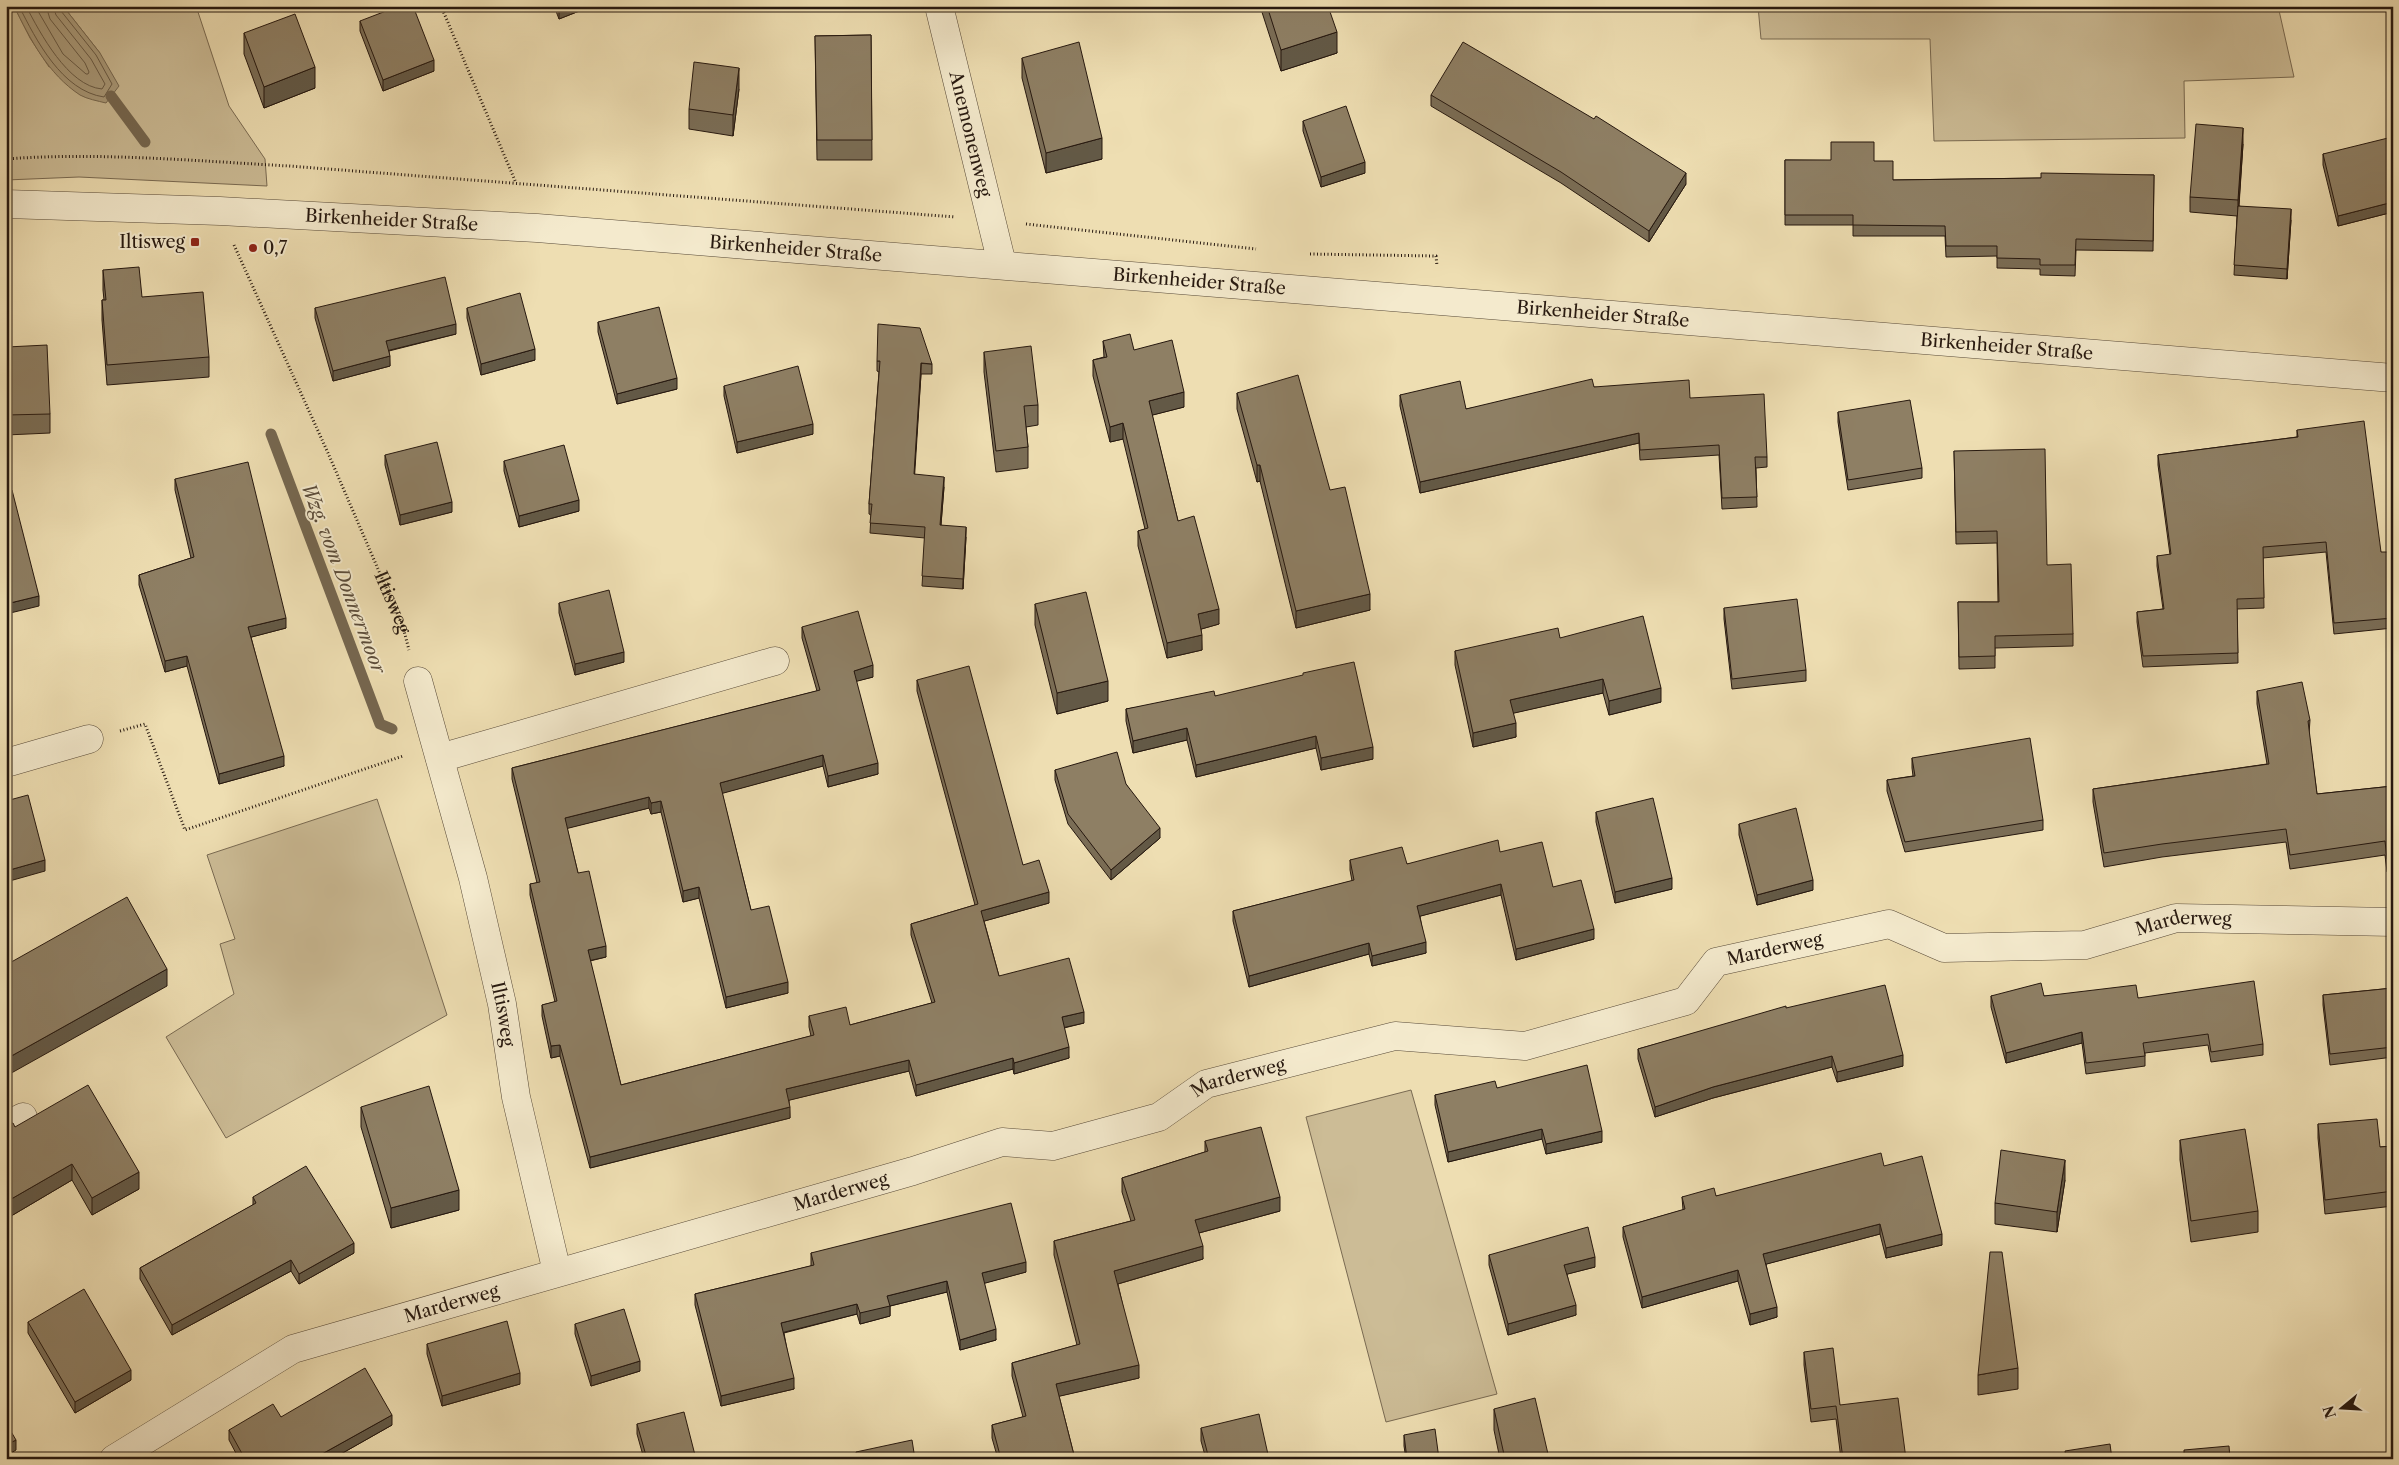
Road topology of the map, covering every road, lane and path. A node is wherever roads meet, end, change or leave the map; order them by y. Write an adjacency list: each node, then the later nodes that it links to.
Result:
1 (441, 6): 4 (path)
2 (939, 6): 6 (street, Anemonenweg)
3 (6, 159): 4 (path)
4 (516, 183): 6 (path)
5 (6, 204): 10 (street, Birkenheider Straße)
6 (991, 220): 8 (path); 10 (street, Anemonenweg)
7 (232, 242): 14 (path, Iltisweg)
8 (1263, 250)
9 (1302, 254): 11 (path)
10 (1002, 264): 11 (street, Birkenheider Straße)
11 (1440, 299): 12 (street, Birkenheider Straße)
12 (2393, 378)
13 (775, 660): 16 (street)
14 (418, 681): 16 (street, Iltisweg)
15 (89, 739): 16 (path); 17 (street)
16 (439, 751): 19 (street, Iltisweg)
17 (6, 763)
18 (2393, 922): 19 (street, Marderweg)
19 (556, 1272): 20 (street, Marderweg)
20 (114, 1459)

